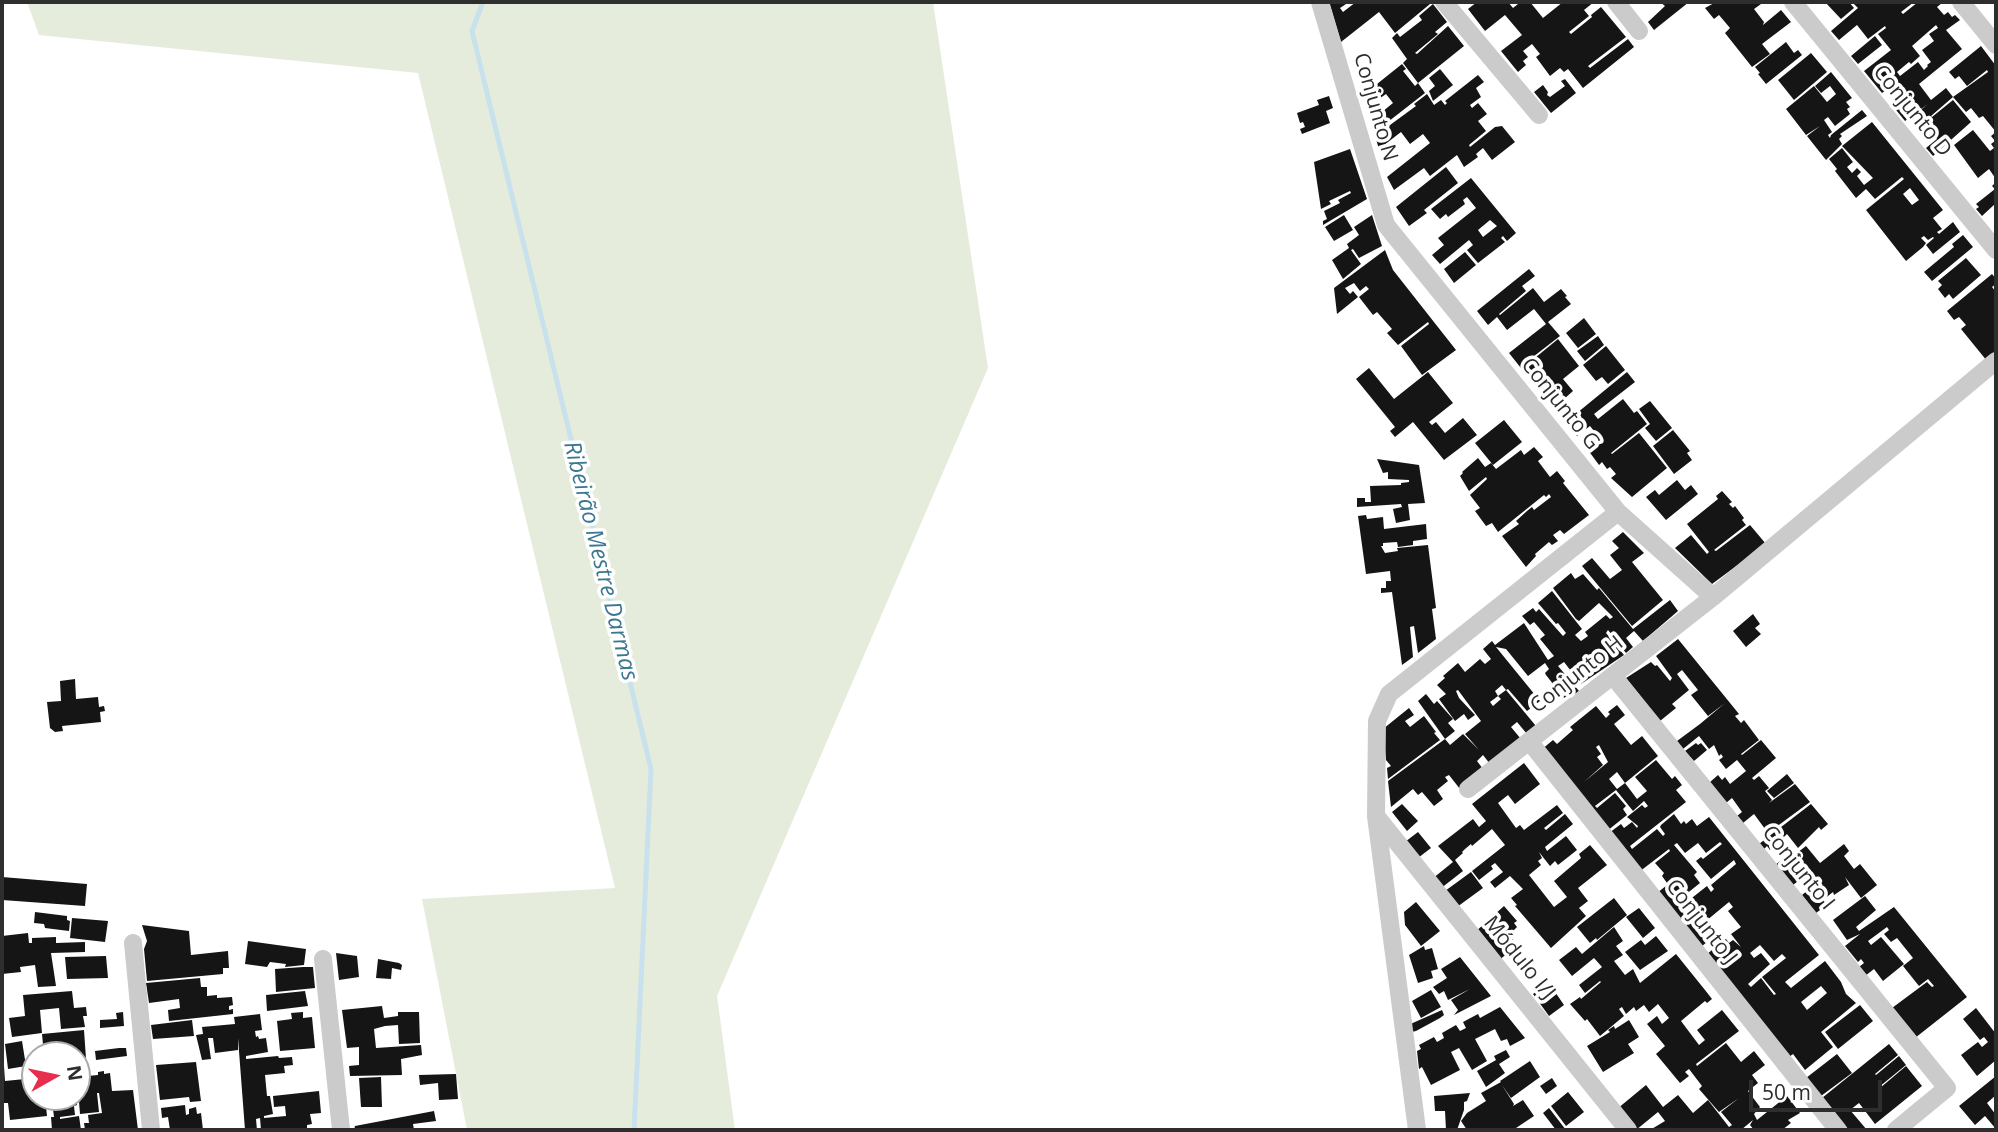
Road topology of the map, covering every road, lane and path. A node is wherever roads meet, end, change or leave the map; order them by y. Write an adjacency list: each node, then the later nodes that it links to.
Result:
1 (1320, 2): 9 (street, Conjunto N)
2 (1444, 2): 8 (street)
3 (1616, 2): 6 (street)
4 (1793, 2): 10 (street, Conjunto D)
5 (1961, 2): 7 (street)
6 (1639, 31)
7 (1996, 45)
8 (1539, 116)
9 (1386, 225): 12 (street, Conjunto G)
10 (1996, 250)
11 (1996, 361): 13 (street, Conjunto H)
12 (1618, 512): 13 (street, Conjunto G); 17 (street)
13 (1713, 597): 14 (street, Conjunto H)
14 (1613, 676): 15 (street, Conjunto H); 25 (street, Conjunto I)
15 (1529, 741): 16 (street, Conjunto H); 24 (street, Conjunto J)
16 (1468, 789)
17 (1376, 816): 22 (street); 23 (street, Módulo I/J)
18 (132, 943): 20 (street)
19 (323, 959): 21 (street)
20 (150, 1130)
21 (341, 1130)
22 (1417, 1130)
23 (1626, 1130)
24 (1838, 1130)
25 (1896, 1130)

